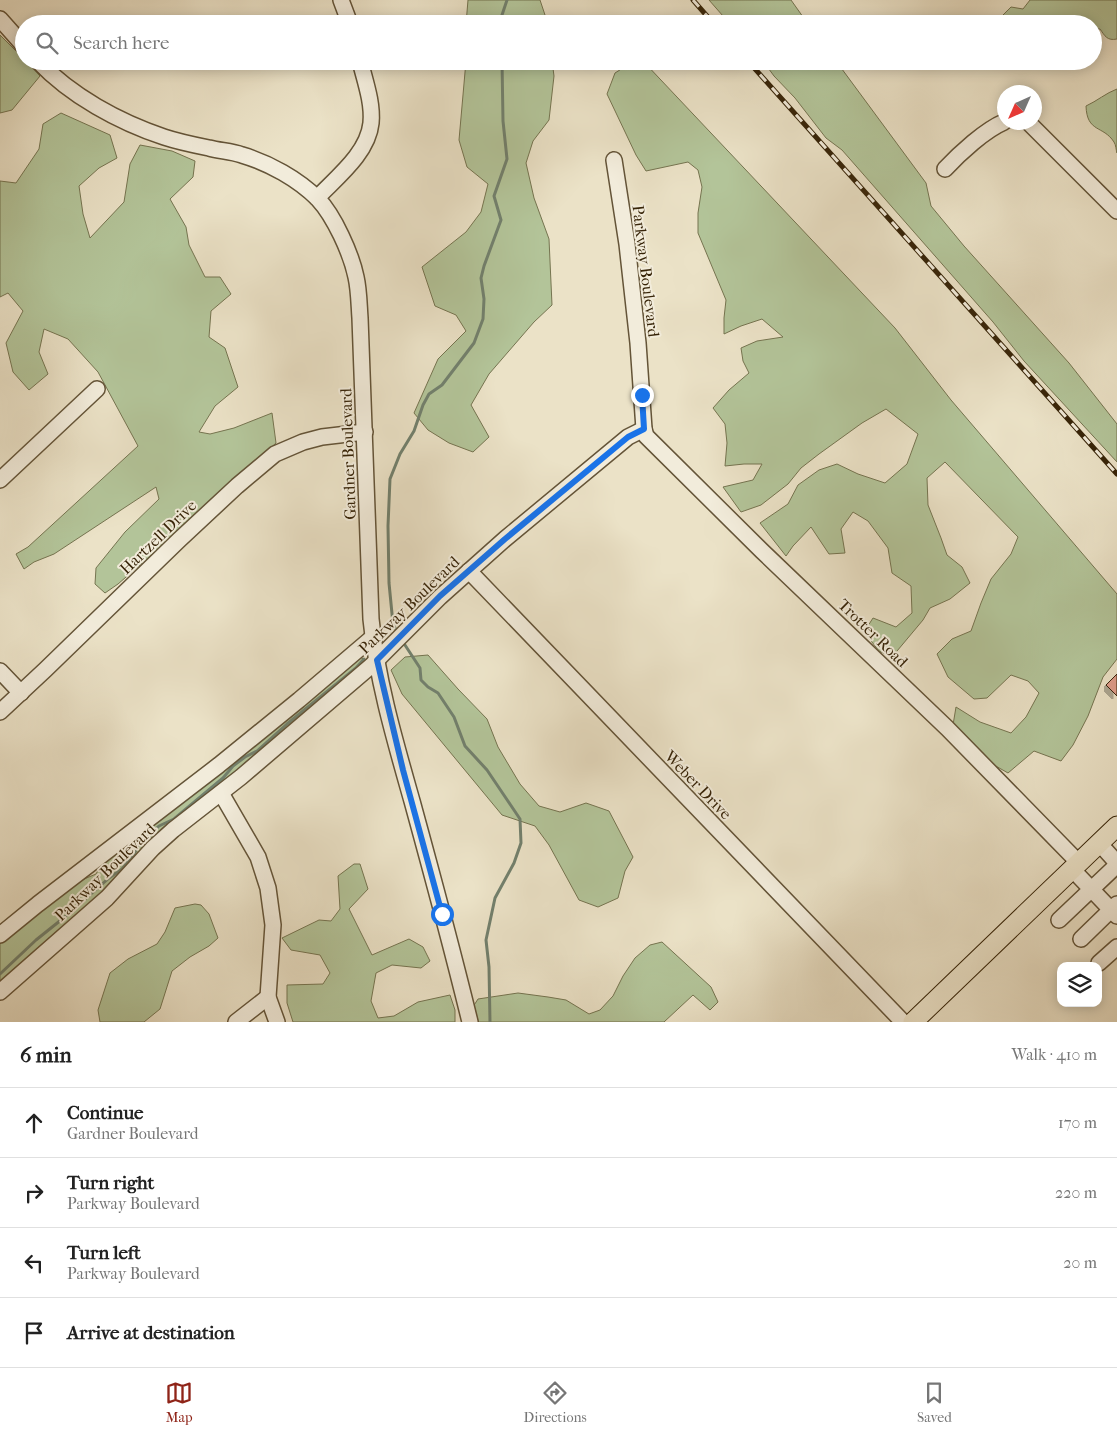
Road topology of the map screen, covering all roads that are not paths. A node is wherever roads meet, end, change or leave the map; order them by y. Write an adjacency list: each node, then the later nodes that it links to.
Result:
1 (341, 0): 2 (street)
2 (347, 15)
3 (0, 19): 4 (street)
4 (15, 36)
5 (47, 70): 11 (street, Gardner Boulevard)
6 (362, 70): 11 (street)
7 (997, 126): 10 (street)
8 (1036, 130): 12 (street)
9 (614, 160): 14 (street, Parkway Boulevard)
10 (946, 169)
11 (317, 198): 15 (street, Gardner Boulevard)
12 (1117, 211)
13 (97, 389): 16 (street)
14 (644, 429): 17 (street, Parkway Boulevard); 27 (street, Trotter Road)
15 (365, 432): 18 (street, Gardner Boulevard); 21 (street, Hartzell Drive)
16 (0, 480)
17 (468, 571): 19 (street, Parkway Boulevard); 40 (street, Weber Drive)
18 (373, 637): 19 (street, Gardner Boulevard); 31 (street, Parkway Boulevard)
19 (377, 660): 23 (street, Parkway Boulevard); 39 (street, Gardner Boulevard)
20 (0, 672): 21 (street)
21 (20, 692): 22 (street, Hartzell Drive)
22 (0, 712)
23 (221, 793): 35 (street, Parkway Boulevard); 36 (street)
24 (1117, 826): 25 (main road)
25 (1099, 844): 26 (street); 27 (main road)
26 (1117, 864): 28 (street)
27 (1075, 866): 28 (street, Trotter Road); 41 (main road)
28 (1091, 889): 29 (street, Trotter Road); 30 (street)
29 (1115, 910): 32 (street)
30 (1059, 920)
31 (0, 935)
32 (1081, 939)
33 (1117, 947): 34 (street)
34 (1101, 962)
35 (0, 992)
36 (268, 997): 37 (street); 38 (street)
37 (236, 1022)
38 (277, 1022)
39 (470, 1022)
40 (903, 1022)
41 (913, 1022)

